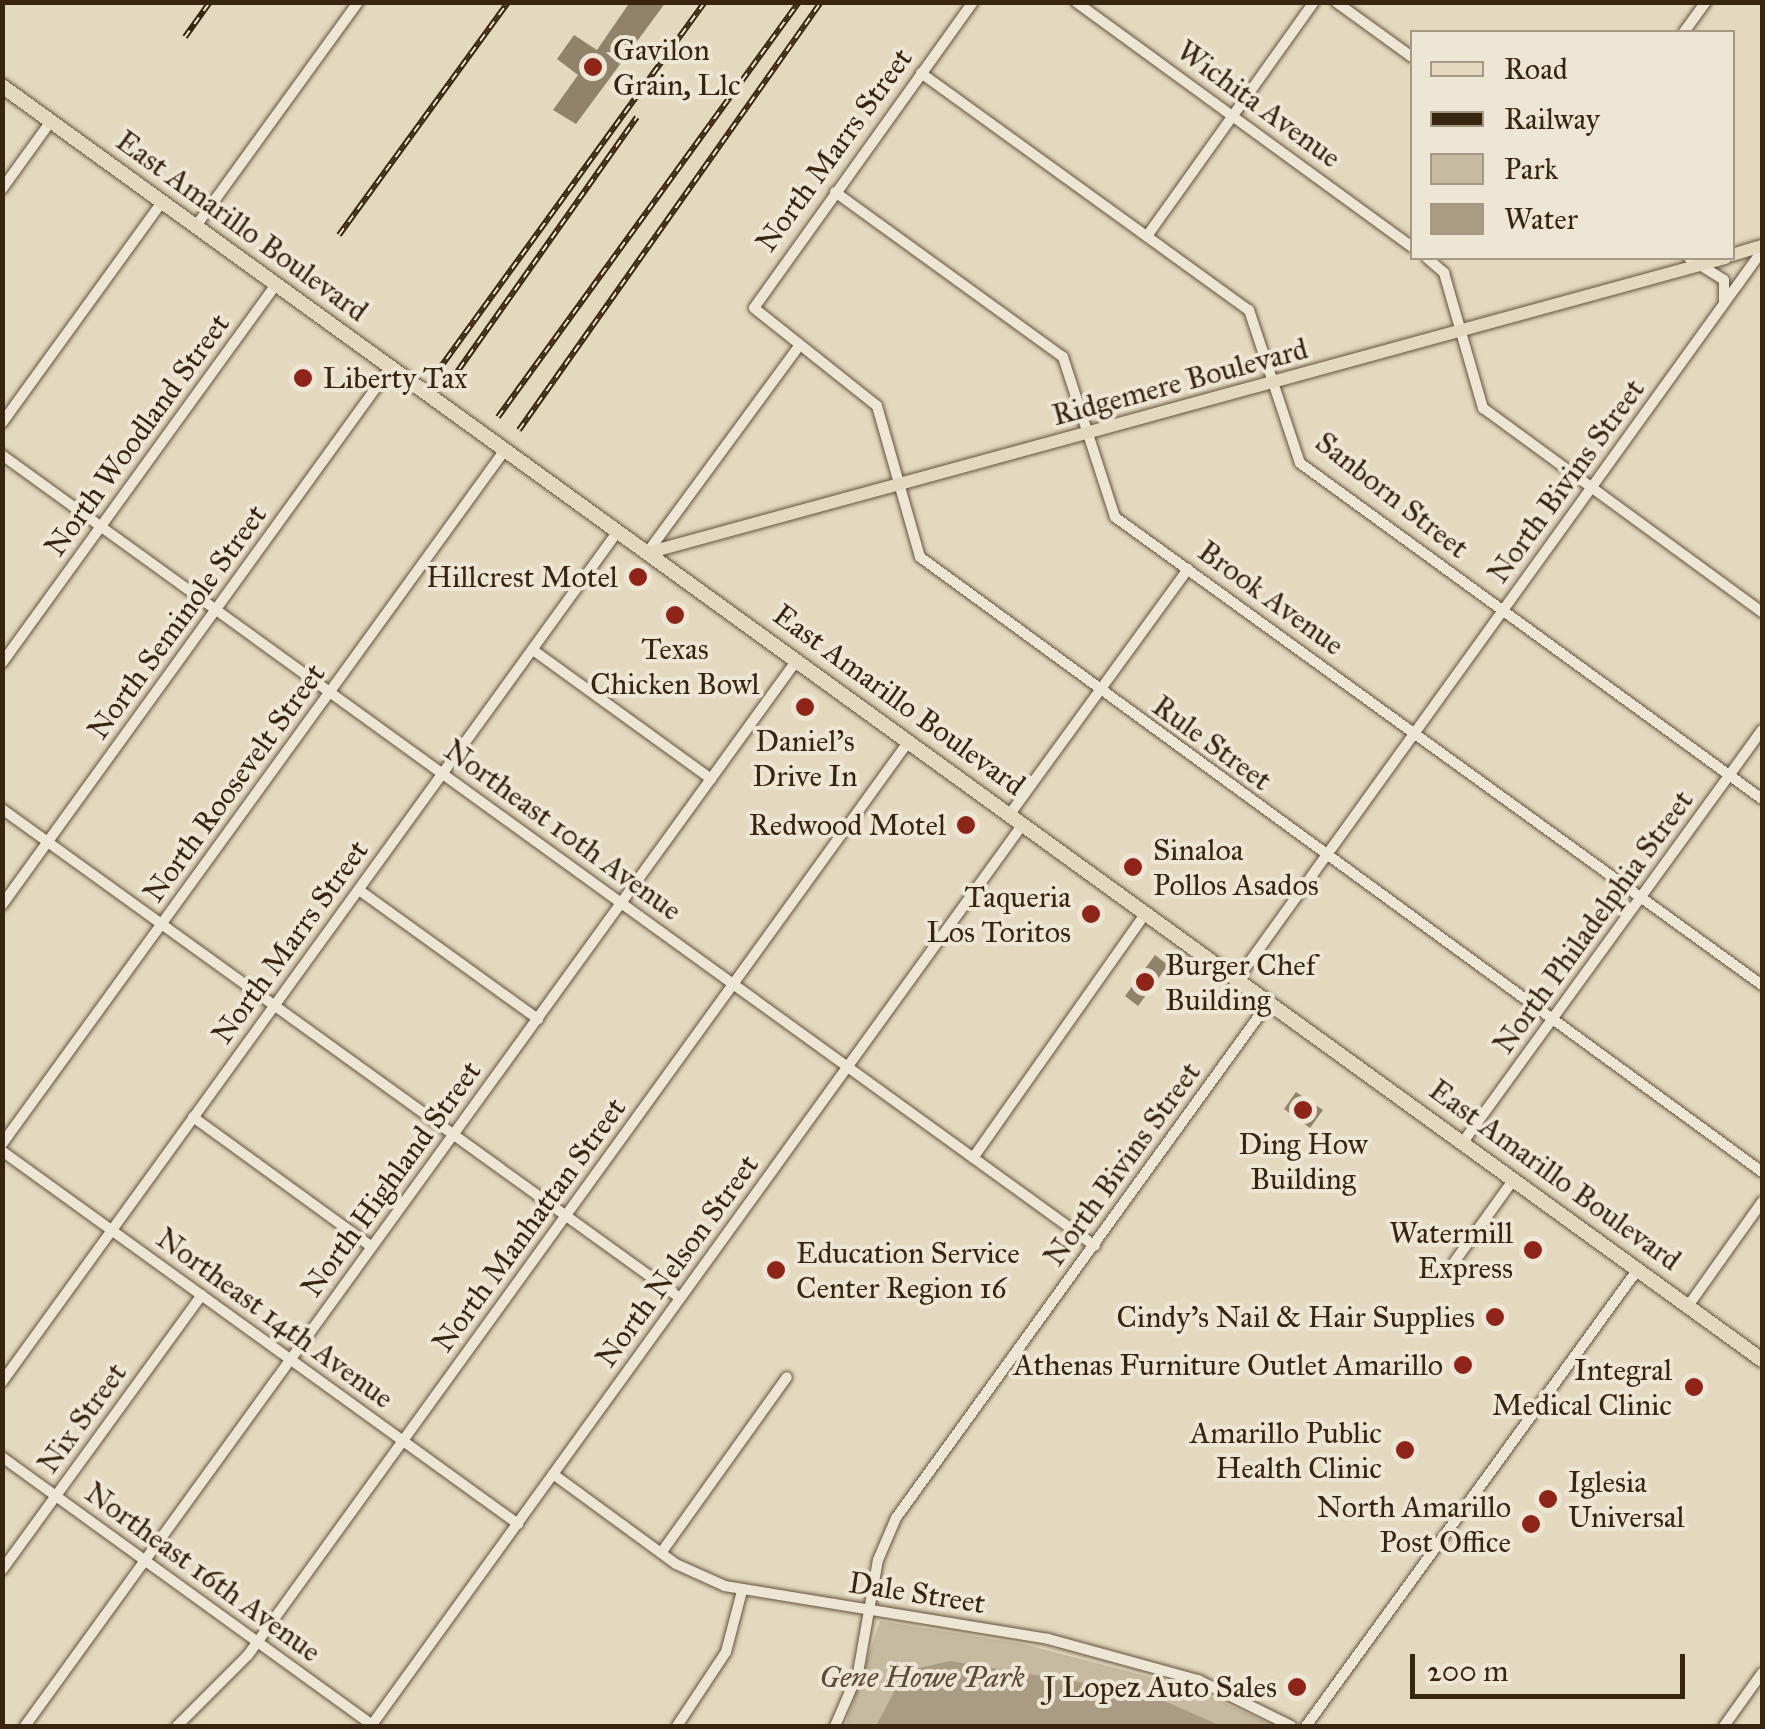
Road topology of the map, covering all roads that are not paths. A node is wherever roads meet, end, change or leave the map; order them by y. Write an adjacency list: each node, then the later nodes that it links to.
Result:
1 (358, 2): 16 (street)
2 (973, 2): 9 (street, North Marrs Street)
3 (1076, 2): 11 (street, Wichita Avenue)
4 (1314, 2): 11 (street)
5 (1336, 2): 8 (street)
6 (1706, 2): 7 (street)
7 (1685, 30)
8 (1410, 57)
9 (921, 73): 14 (street, North Marrs Street); 17 (street, Sanborn Street)
10 (2, 86): 12 (highway, East Amarillo Boulevard)
11 (1233, 116): 17 (street); 18 (street, Wichita Avenue)
12 (50, 121): 13 (street); 15 (highway, East Amarillo Boulevard)
13 (2, 189)
14 (835, 192): 23 (street, North Marrs Street); 31 (street, Brook Avenue)
15 (162, 202): 16 (highway, East Amarillo Boulevard); 30 (street)
16 (196, 226): 24 (highway, East Amarillo Boulevard)
17 (1147, 236): 29 (street, Sanborn Street)
18 (1410, 246)
19 (1762, 249): 20 (main road); 25 (street, North Bivins Street)
20 (1735, 254)
21 (1429, 260): 26 (street)
22 (1694, 261): 25 (street); 26 (main road, Ridgemere Boulevard)
23 (772, 278): 27 (street, Rule Street)
24 (276, 285): 28 (highway, East Amarillo Boulevard); 36 (street, North Woodland Street)
25 (1724, 304): 35 (street, North Bivins Street)
26 (1460, 332): 29 (main road, Ridgemere Boulevard); 35 (street)
27 (799, 346): 34 (street, Rule Street); 38 (street)
28 (391, 367): 32 (highway, East Amarillo Boulevard); 40 (street, North Seminole Street)
29 (1273, 382): 31 (main road, Ridgemere Boulevard); 41 (street, Sanborn Street)
30 (2, 423)
31 (1087, 433): 34 (main road, Ridgemere Boulevard); 39 (street, Brook Avenue)
32 (505, 450): 37 (highway, East Amarillo Boulevard); 46 (street, North Roosevelt Street)
33 (2, 455): 36 (street, Northeast 10th Avenue)
34 (900, 482): 38 (main road, Ridgemere Boulevard); 47 (street, Rule Street)
35 (1592, 488): 41 (street, North Bivins Street); 42 (street)
36 (101, 527): 40 (street, Northeast 10th Avenue); 45 (street, North Woodland Street)
37 (618, 531): 38 (highway, East Amarillo Boulevard); 43 (street, North Marrs Street)
38 (648, 553): 44 (highway, East Amarillo Boulevard)
39 (1188, 569): 47 (street, North Nelson Street); 49 (street, Brook Avenue)
40 (216, 610): 46 (street, Northeast 10th Avenue); 57 (street, North Seminole Street)
41 (1503, 611): 49 (street, North Bivins Street); 52 (street, Sanborn Street)
42 (1762, 612)
43 (533, 650): 51 (street, North Marrs Street); 53 (street)
44 (798, 660): 50 (highway, East Amarillo Boulevard); 53 (street, North Highland Street)
45 (2, 663)
46 (330, 692): 51 (street, Northeast 10th Avenue); 64 (street, North Roosevelt Street)
47 (1100, 692): 56 (street, North Nelson Street); 58 (street, Rule Street)
48 (1762, 730): 52 (street, North Philadelphia Street)
49 (1415, 733): 58 (street, North Bivins Street); 60 (street, Brook Avenue)
50 (909, 741): 56 (highway, East Amarillo Boulevard); 66 (street, North Manhattan Street)
51 (442, 774): 59 (street, North Marrs Street); 61 (street, Northeast 10th Avenue)
52 (1730, 775): 54 (street, Sanborn Street); 60 (street, North Philadelphia Street)
53 (711, 779): 61 (street, North Highland Street)
54 (1762, 799)
55 (2, 809): 57 (street)
56 (1017, 819): 63 (highway, East Amarillo Boulevard); 72 (street, North Nelson Street)
57 (48, 842): 62 (street, North Seminole Street); 64 (street)
58 (1325, 856): 65 (street, North Bivins Street); 71 (street, Rule Street)
59 (359, 890): 69 (street, North Marrs Street); 70 (street)
60 (1641, 897): 67 (street, Brook Avenue); 71 (street, North Philadelphia Street)
61 (622, 904): 66 (street, Northeast 10th Avenue); 70 (street, North Highland Street)
62 (2, 905)
63 (1146, 913): 65 (highway, East Amarillo Boulevard); 77 (street)
64 (163, 924): 69 (street); 76 (street, North Roosevelt Street)
65 (1238, 978): 68 (highway, East Amarillo Boulevard)
66 (734, 984): 72 (street, Northeast 10th Avenue); 81 (street, North Manhattan Street)
67 (1762, 985)
68 (1270, 1002): 75 (highway, East Amarillo Boulevard); 83 (street, North Bivins Street)
69 (274, 1006): 73 (street, North Marrs Street); 74 (street)
70 (538, 1019): 74 (street, North Highland Street)
71 (1552, 1020): 75 (street, North Philadelphia Street); 78 (street, Rule Street)
72 (848, 1067): 77 (street, Northeast 10th Avenue); 88 (street, North Nelson Street)
73 (193, 1117): 82 (street, North Marrs Street); 84 (street)
74 (453, 1135): 81 (street); 84 (street, North Highland Street)
75 (1463, 1142): 79 (highway, East Amarillo Boulevard)
76 (2, 1148): 82 (street, Northeast 14th Avenue)
77 (974, 1158): 83 (street, Northeast 10th Avenue)
78 (1762, 1172)
79 (1514, 1179): 85 (street); 86 (highway, East Amarillo Boulevard)
80 (1762, 1202): 89 (street)
81 (566, 1216): 88 (street); 94 (street, North Manhattan Street)
82 (111, 1231): 87 (street, Northeast 14th Avenue); 93 (street, North Marrs Street)
83 (1095, 1246): 103 (street, North Bivins Street)
84 (372, 1247): 91 (street, North Highland Street)
85 (1455, 1261)
86 (1638, 1268): 89 (highway, East Amarillo Boulevard); 112 (street)
87 (202, 1295): 91 (street, Northeast 14th Avenue); 97 (street, Nix Street)
88 (680, 1298): 96 (street, North Nelson Street)
89 (1688, 1306): 90 (highway, East Amarillo Boulevard)
90 (1760, 1351)
91 (291, 1360): 94 (street, Northeast 14th Avenue); 100 (street, North Highland Street)
92 (787, 1377): 99 (street)
93 (2, 1382)
94 (403, 1441): 98 (street, Northeast 14th Avenue); 104 (street, North Manhattan Street)
95 (2, 1457): 97 (street, Northeast 16th Avenue)
96 (553, 1474): 98 (street, North Nelson Street); 99 (street, Dale Street)
97 (56, 1496): 100 (street, Northeast 16th Avenue); 101 (street, Nix Street)
98 (518, 1524): 108 (street, North Nelson Street)
99 (661, 1553): 102 (street, Dale Street)
100 (145, 1560): 104 (street, Northeast 16th Avenue); 106 (street, North Highland Street)
101 (2, 1570)
102 (742, 1590): 103 (street, Dale Street); 109 (street)
103 (870, 1611): 110 (street, North Bivins Street); 111 (street, Dale Street)
104 (258, 1642): 107 (street, North Manhattan Street); 108 (street, Northeast 16th Avenue)
105 (1762, 1674): 113 (street)
106 (26, 1726)
107 (177, 1726)
108 (372, 1726)
109 (677, 1726)
110 (835, 1726)
111 (1291, 1726)
112 (1306, 1726)
113 (1724, 1726)

